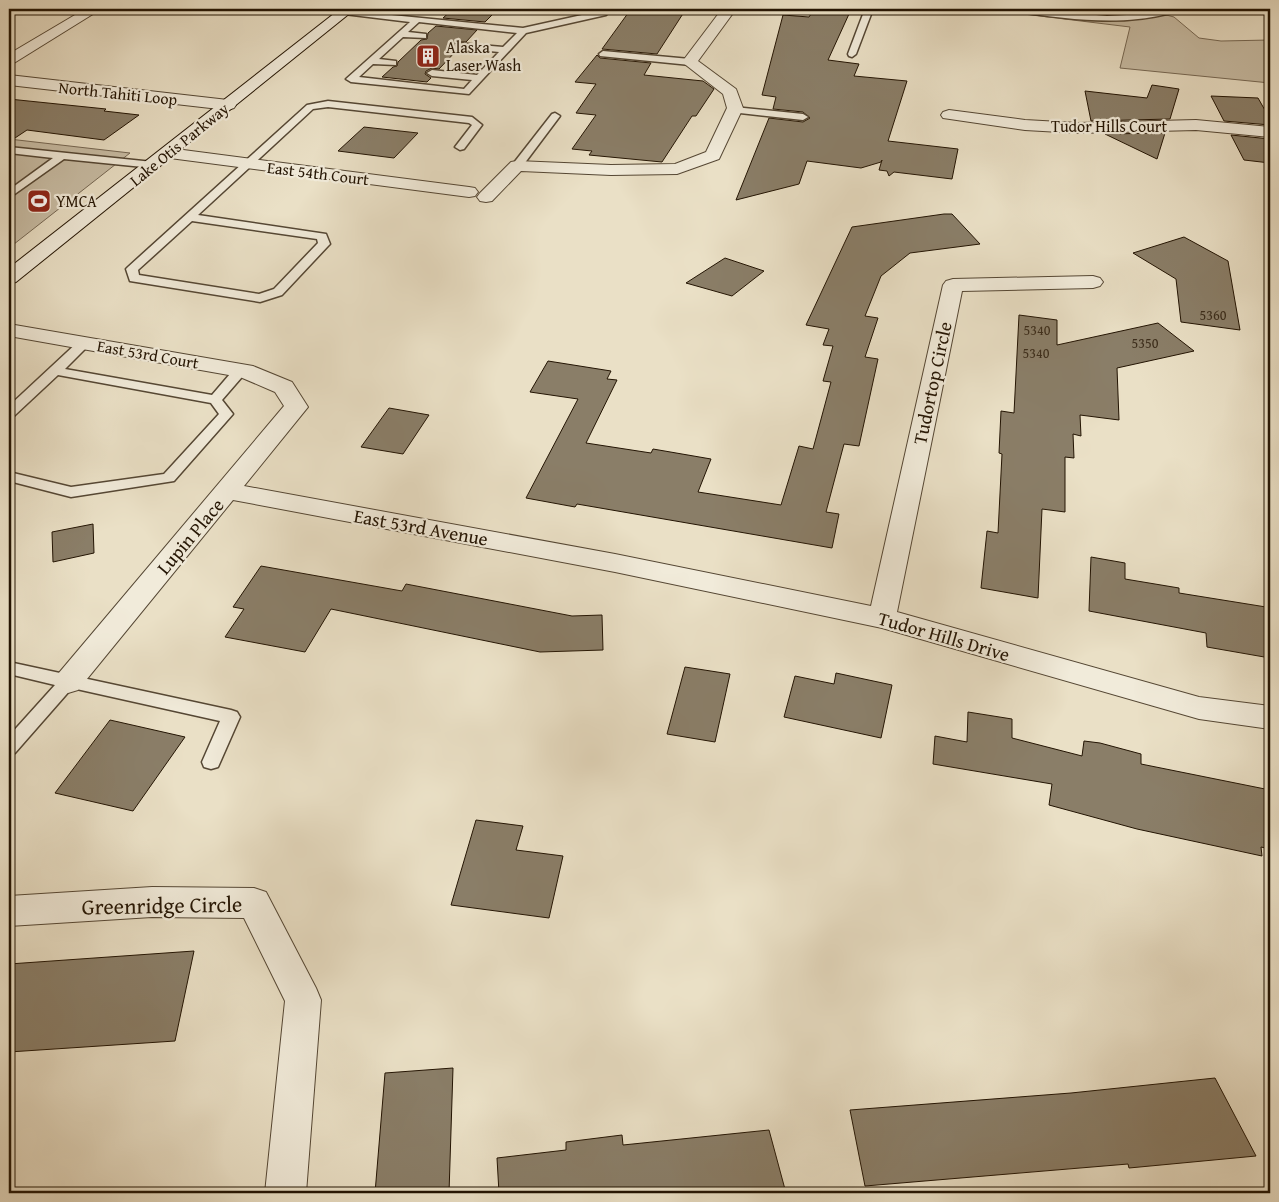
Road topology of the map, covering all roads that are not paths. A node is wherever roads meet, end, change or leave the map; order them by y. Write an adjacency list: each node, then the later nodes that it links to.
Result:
1 (94, 9): 21 (street)
2 (415, 9): 12 (lane)
3 (607, 9): 15 (lane)
4 (729, 9): 22 (street)
5 (866, 9): 20 (lane)
6 (1010, 9): 11 (lane)
7 (1092, 9): 11 (lane)
8 (1166, 9): 11 (lane)
9 (346, 10): 10 (lane); 26 (street, Lake Otis Parkway)
10 (368, 14): 12 (lane); 14 (lane)
11 (1074, 15)
12 (404, 18): 13 (lane)
13 (417, 20): 15 (lane); 16 (lane)
14 (378, 23)
15 (523, 31): 18 (lane)
16 (397, 36): 16 (lane); 17 (lane); 23 (lane)
17 (404, 45)
18 (507, 46): 18 (lane); 24 (lane)
19 (603, 54): 22 (lane)
20 (852, 54)
21 (9, 60)
22 (690, 62): 27 (street)
23 (369, 63): 23 (lane); 24 (lane)
24 (481, 74): 24 (lane)
25 (9, 80): 26 (street, North Tahiti Loop)
26 (228, 105): 34 (street, Lake Otis Parkway)
27 (734, 110): 30 (lane); 38 (street)
28 (949, 115): 31 (street, Tudor Hills Court)
29 (555, 116): 38 (lane)
30 (803, 117)
31 (1270, 132)
32 (460, 147): 36 (lane)
33 (9, 150): 35 (lane)
34 (168, 153): 36 (street, East 54th Court); 37 (street, Lake Otis Parkway)
35 (63, 155): 37 (lane); 40 (lane)
36 (248, 164): 39 (street, East 54th Court); 42 (lane)
37 (153, 165): 43 (street, Lake Otis Parkway)
38 (517, 166): 41 (street)
39 (469, 192)
40 (9, 195)
41 (486, 197)
42 (189, 217): 42 (lane)
43 (9, 278)
44 (1093, 282): 55 (street, Tudortop Circle)
45 (9, 330): 46 (street, East 53rd Court)
46 (85, 343): 47 (street, East 53rd Court); 48 (lane)
47 (241, 370): 49 (street, East 53rd Court); 50 (lane)
48 (55, 371): 50 (lane); 51 (lane)
49 (284, 387): 53 (street, Lupin Place)
50 (215, 400): 52 (lane)
51 (9, 413)
52 (9, 477)
53 (227, 491): 54 (street, East 53rd Avenue); 57 (street, Lupin Place)
54 (615, 562): 55 (street, Tudor Hills Drive)
55 (882, 618): 58 (street, Tudor Hills Drive)
56 (9, 668): 57 (lane)
57 (68, 682): 59 (lane); 60 (lane)
58 (1270, 718)
59 (9, 748)
60 (211, 762)
61 (9, 911): 62 (street, Greenridge Circle)
62 (286, 1193)

